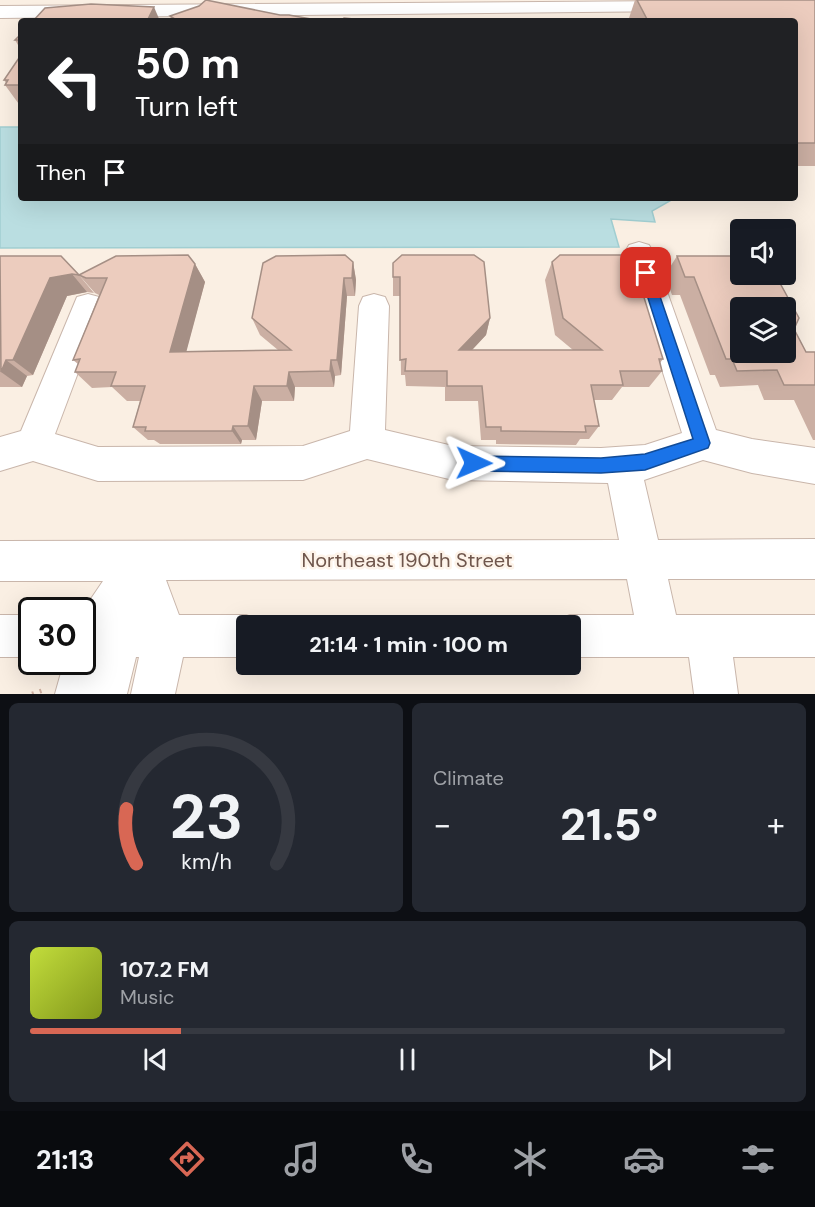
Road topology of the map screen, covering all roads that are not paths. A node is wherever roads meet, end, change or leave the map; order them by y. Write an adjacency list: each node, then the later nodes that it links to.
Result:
1 (154, 0): 2 (street); 8 (street)
2 (59, 1): 3 (street)
3 (0, 2)
4 (396, 5): 10 (street); 11 (street)
5 (695, 7): 7 (street)
6 (629, 9): 7 (street); 11 (street)
7 (663, 9)
8 (178, 11): 9 (street); 10 (street)
9 (0, 12)
10 (375, 15)
11 (442, 15)
12 (0, 30): 13 (street)
13 (18, 30)
14 (639, 252): 18 (street)
15 (88, 306): 19 (street)
16 (374, 306): 17 (street)
17 (367, 442): 19 (street); 21 (street)
18 (702, 443): 21 (street); 22 (street)
19 (33, 444): 20 (street)
20 (0, 454)
21 (621, 464): 23 (street)
22 (815, 466)
23 (643, 560): 24 (street, Northeast 190th Street); 26 (street, Northeast 190th Street); 33 (street)
24 (815, 560)
25 (0, 561): 26 (street, Northeast 190th Street)
26 (138, 561): 29 (street); 30 (street)
27 (0, 636): 28 (street)
28 (18, 636)
29 (98, 636): 30 (street); 36 (street); 37 (street)
30 (166, 636): 31 (street); 38 (street)
31 (236, 636)
32 (581, 636): 33 (street)
33 (660, 636): 34 (street)
34 (708, 636): 35 (street); 39 (street)
35 (815, 636)
36 (61, 692)
37 (105, 694)
38 (153, 694)
39 (716, 694)

